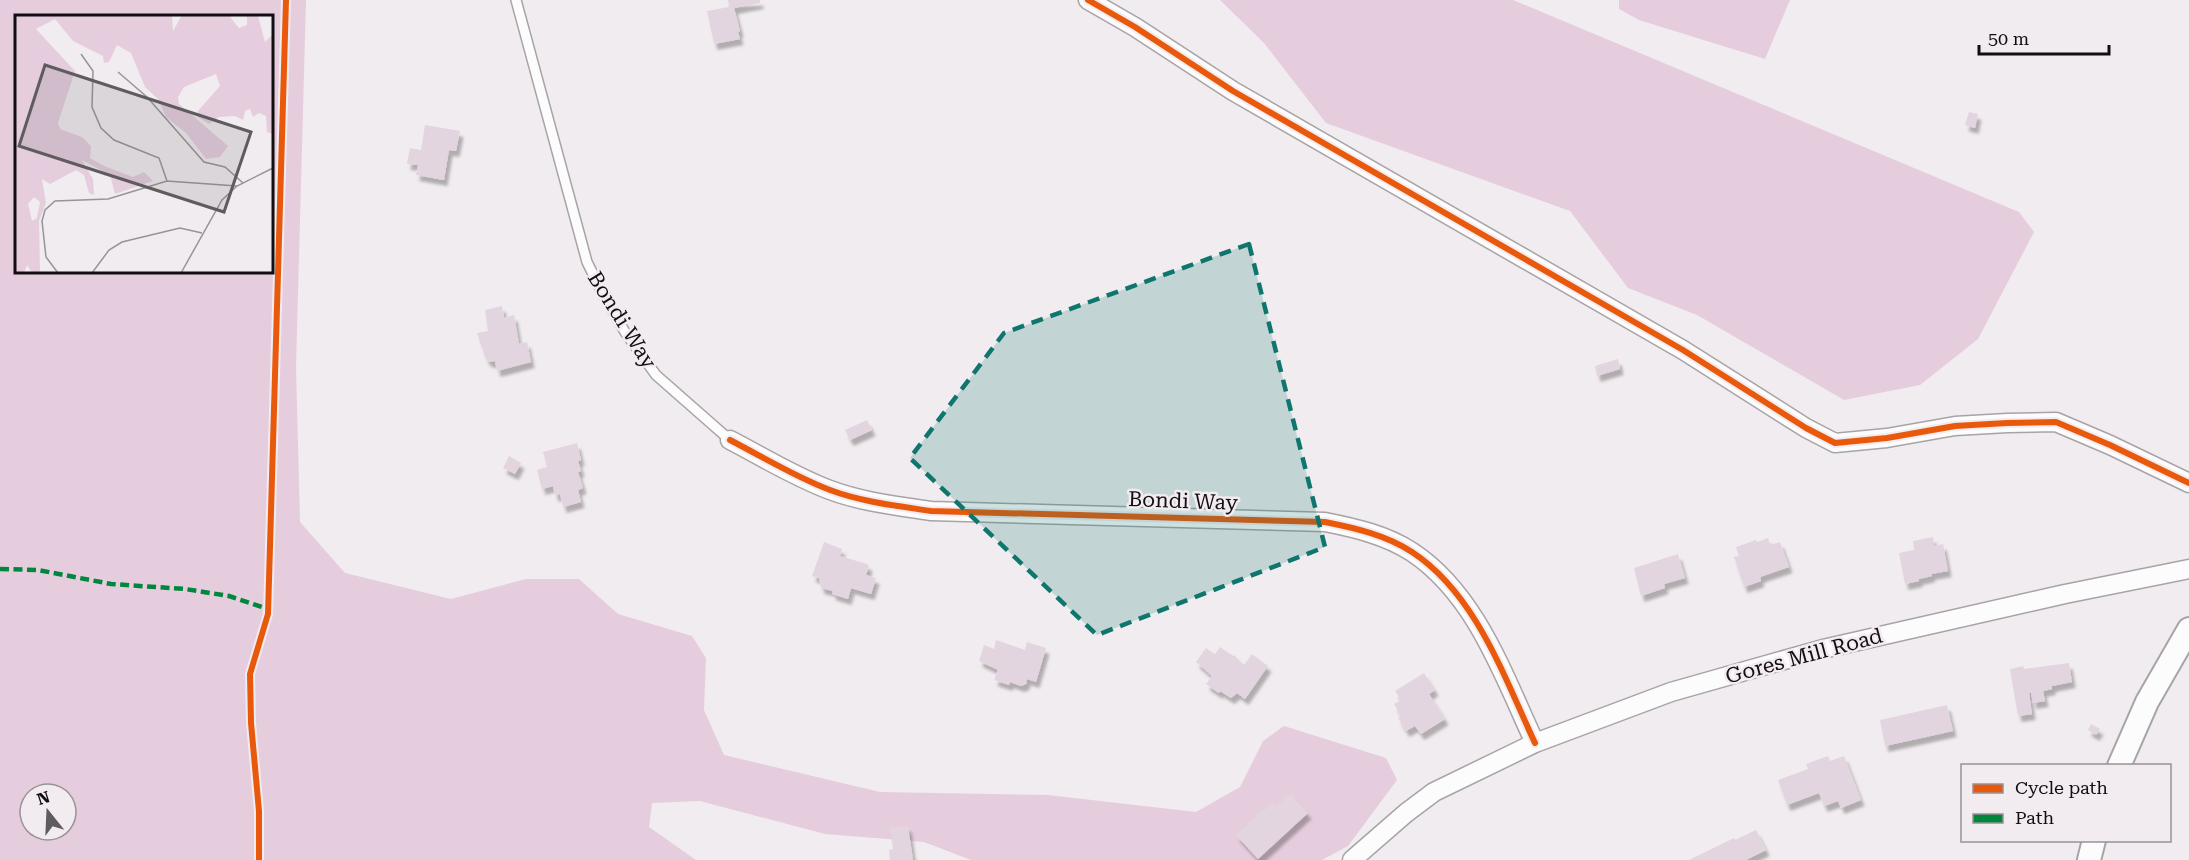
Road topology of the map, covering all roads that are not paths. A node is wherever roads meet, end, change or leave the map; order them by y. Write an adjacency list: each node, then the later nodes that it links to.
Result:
1 (516, 0): 3 (lane, Bondi Way)
2 (1088, 0): 4 (street)
3 (730, 440): 7 (street, Bondi Way)
4 (2189, 483)
5 (2189, 569): 7 (street, Gores Mill Road)
6 (2189, 629): 8 (street)
7 (1535, 743): 10 (street, Gores Mill Road)
8 (2119, 764)
9 (2094, 842): 11 (street)
10 (1352, 860)
11 (2089, 860)

